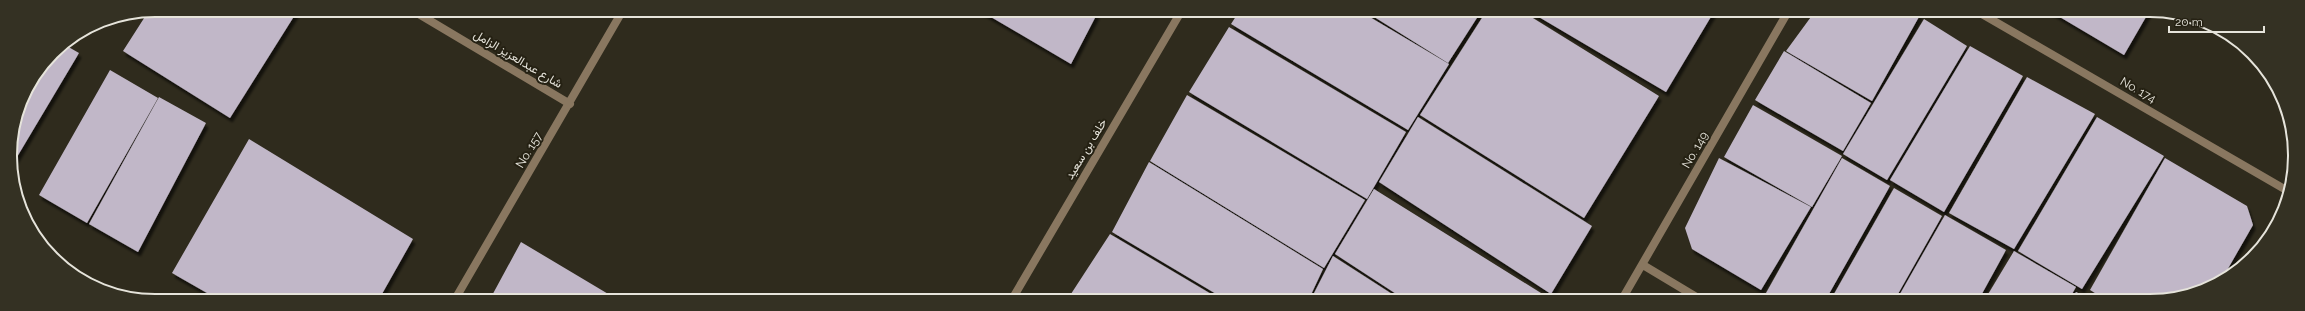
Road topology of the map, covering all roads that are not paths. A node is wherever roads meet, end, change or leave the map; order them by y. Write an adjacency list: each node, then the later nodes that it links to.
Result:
1 (424, 17): 6 (street, شارع عبدالعزيز الزامل)
2 (619, 17): 6 (street, No. 157)
3 (1178, 17): 10 (street, خلف بن سعيد)
4 (1785, 17): 8 (street, No. 149)
5 (1988, 17): 7 (street, No. 174)
6 (570, 104): 9 (street, No. 157)
7 (2284, 188)
8 (1643, 265): 11 (street, No. 149); 12 (street)
9 (458, 294)
10 (1015, 294)
11 (1625, 294)
12 (1691, 294)

